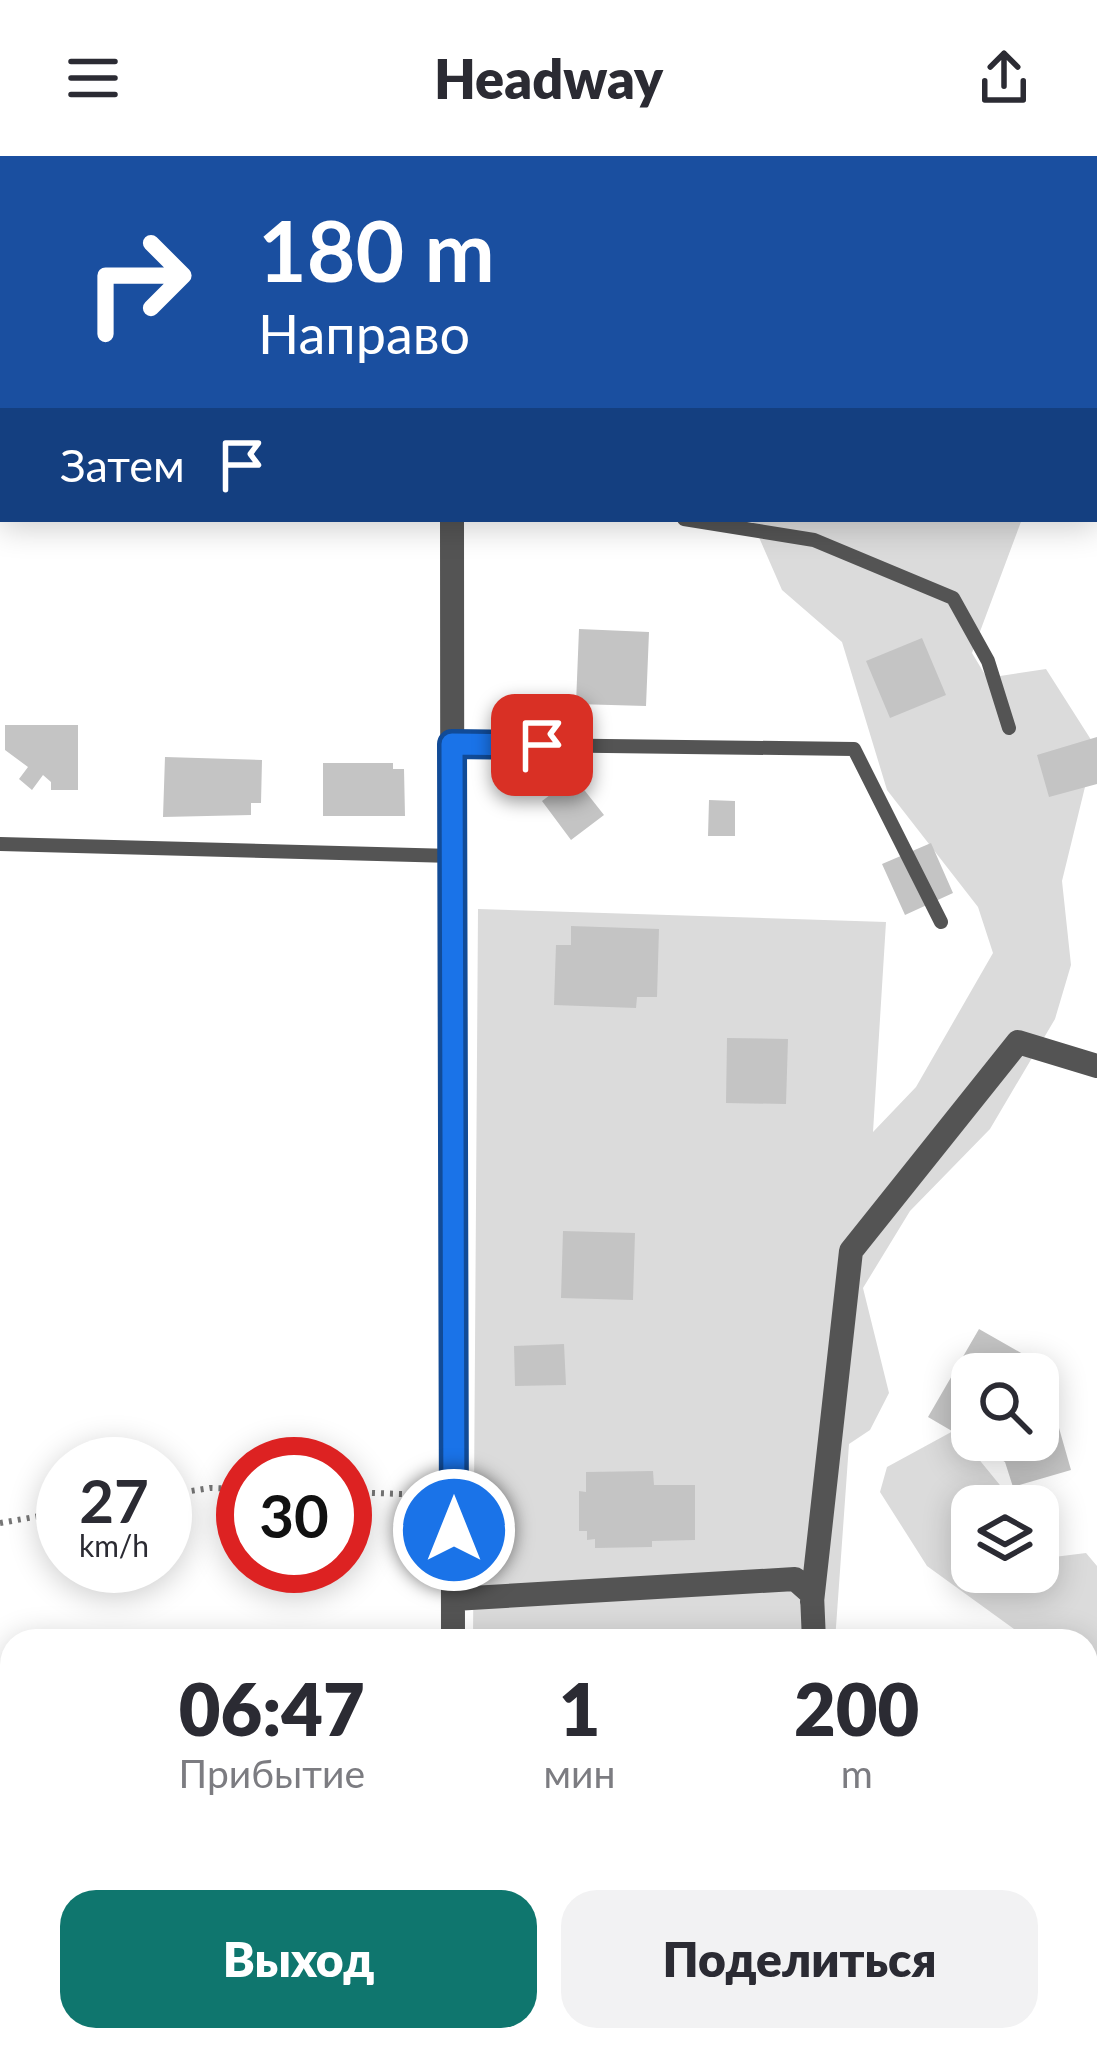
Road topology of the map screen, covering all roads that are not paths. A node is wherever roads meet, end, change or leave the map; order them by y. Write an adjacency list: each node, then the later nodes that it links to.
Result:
1 (452, 522): 4 (street)
2 (703, 522): 3 (lane)
3 (1009, 728)
4 (452, 744): 6 (street); 7 (lane)
5 (0, 844): 6 (lane)
6 (452, 856): 9 (street)
7 (941, 922)
8 (1097, 1066): 10 (street)
9 (454, 1599): 10 (street); 11 (street)
10 (812, 1602): 12 (street)
11 (453, 1629)
12 (813, 1629)

